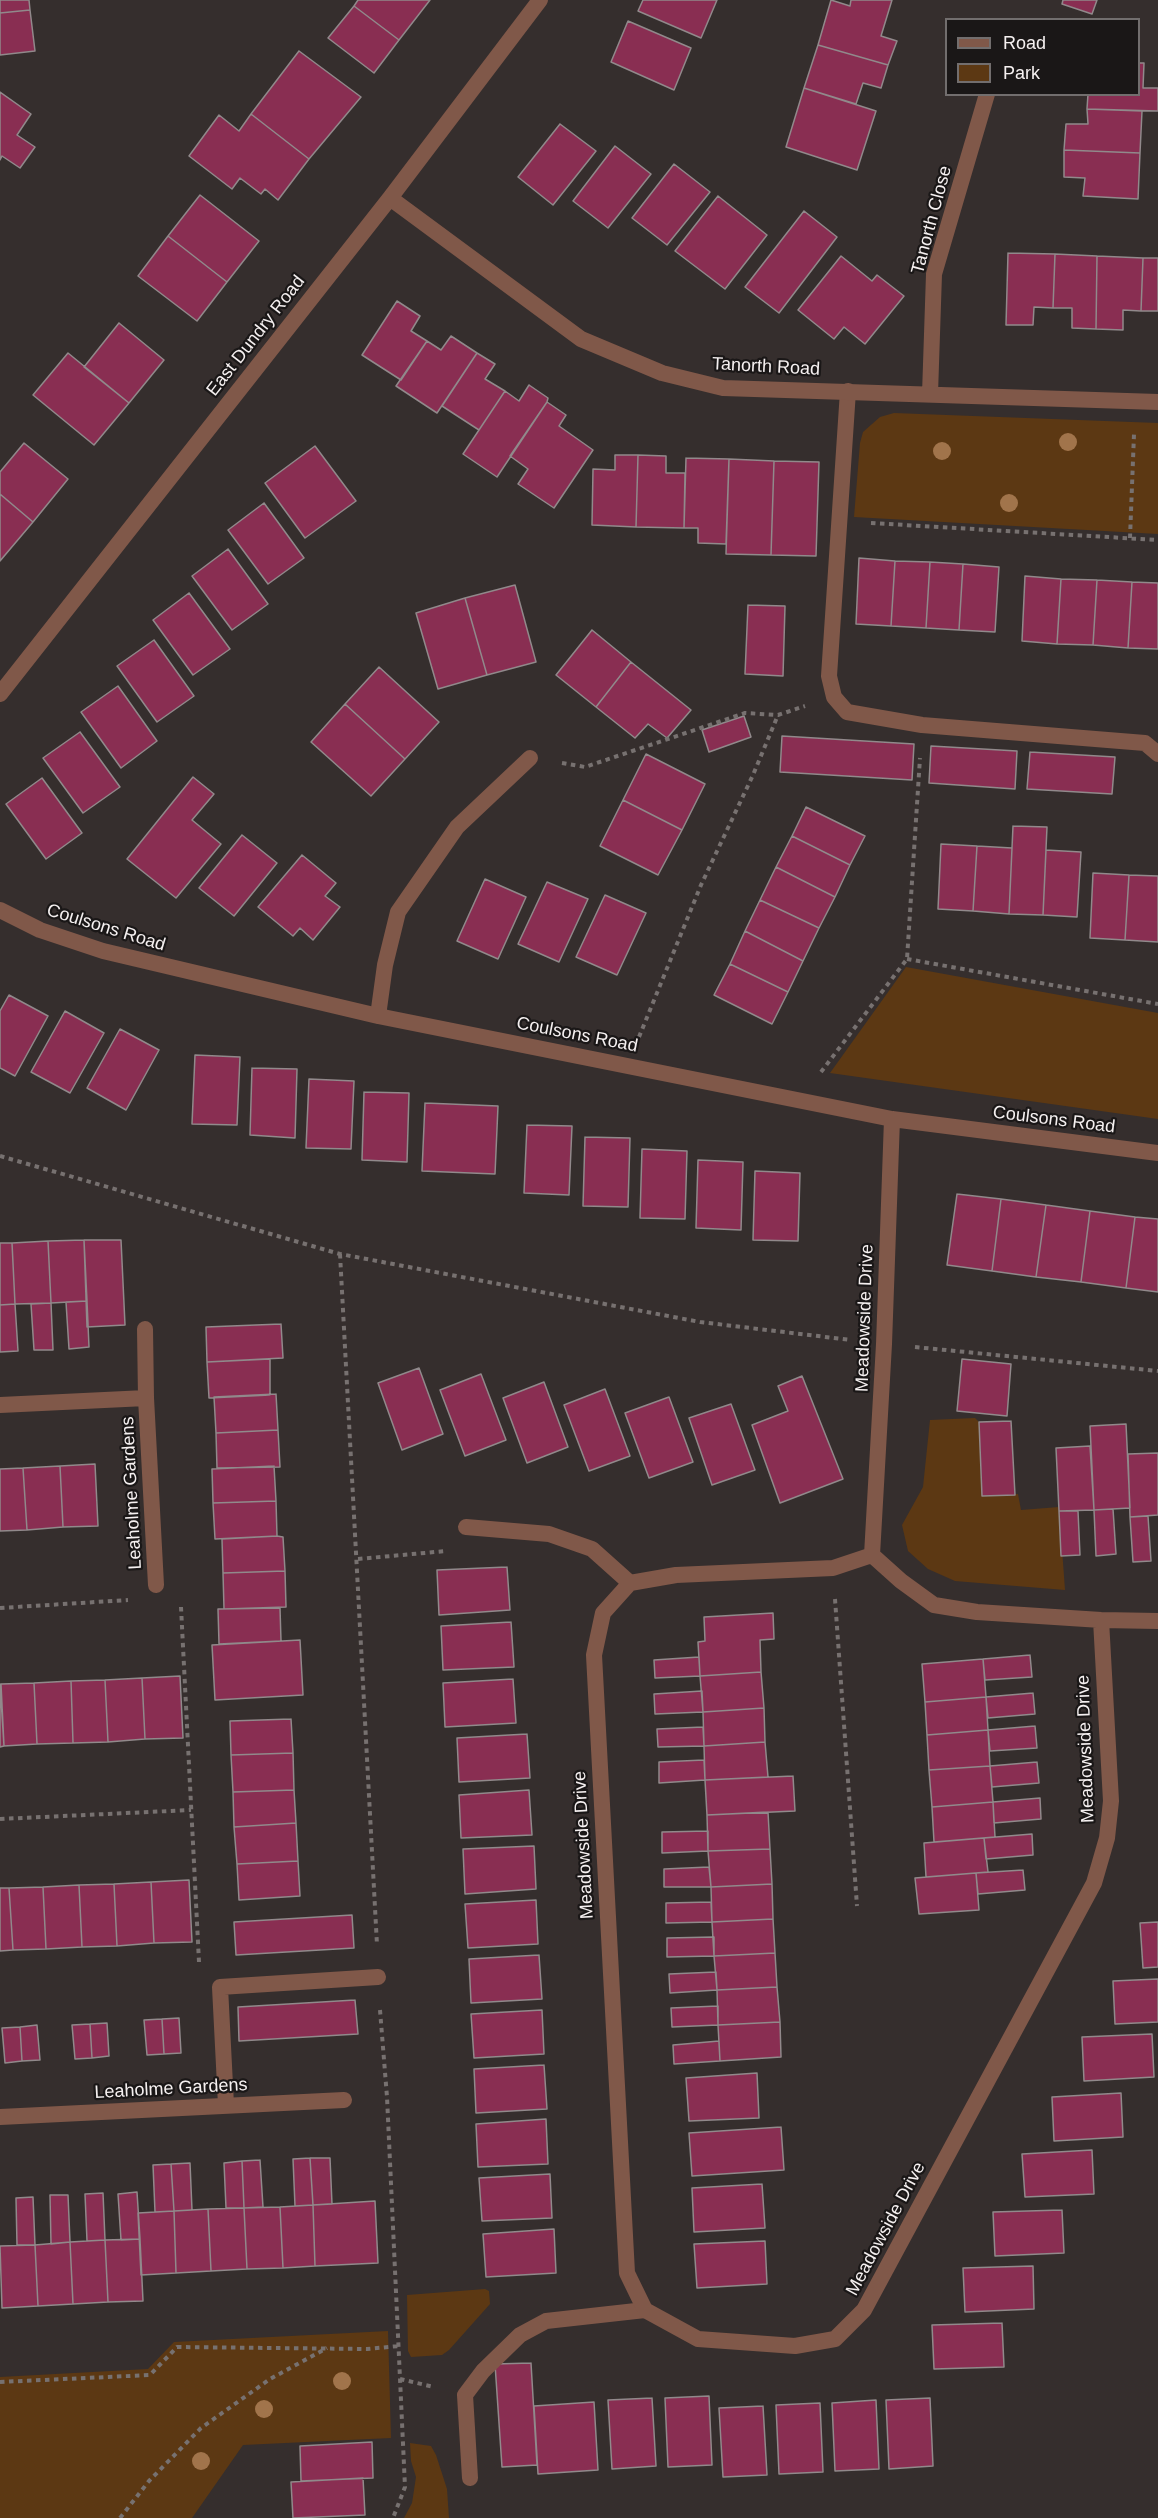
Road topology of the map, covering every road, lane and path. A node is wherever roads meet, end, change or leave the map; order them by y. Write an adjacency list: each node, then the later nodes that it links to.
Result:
1 (540, 0): 3 (street, East Dundry Road)
2 (986, 96): 5 (street, Tanorth Close)
3 (390, 198): 4 (street, Tanorth Road); 11 (street, East Dundry Road)
4 (848, 391): 5 (street, Tanorth Road); 8 (street)
5 (930, 394): 6 (street, Tanorth Road)
6 (1136, 401): 7 (street, Tanorth Road); 9 (path)
7 (1158, 402)
8 (840, 521): 9 (path); 12 (street)
9 (1130, 538): 10 (path)
10 (1158, 540)
11 (0, 694)
12 (834, 697): 13 (path); 14 (street)
13 (778, 715): 16 (path); 21 (path)
14 (922, 725): 15 (street); 18 (path)
15 (1158, 754)
16 (530, 758): 20 (street)
17 (0, 910): 20 (street, Coulsons Road)
18 (907, 959): 19 (path); 22 (path)
19 (1158, 1004)
20 (378, 1016): 21 (street, Coulsons Road)
21 (628, 1065): 22 (street, Coulsons Road)
22 (801, 1099): 23 (street, Coulsons Road)
23 (892, 1119): 24 (street, Coulsons Road); 28 (street, Meadowside Drive)
24 (1158, 1153)
25 (0, 1156): 26 (path)
26 (340, 1254): 28 (path); 34 (path)
27 (145, 1329): 30 (street, Leaholme Gardens)
28 (884, 1344): 29 (path); 33 (street, Meadowside Drive)
29 (1158, 1371)
30 (146, 1398): 31 (street, Leaholme Gardens); 37 (street, Leaholme Gardens)
31 (0, 1405)
32 (466, 1527): 34 (path); 36 (street)
33 (872, 1555): 35 (street); 39 (street)
34 (358, 1559): 44 (path)
35 (833, 1568): 36 (street); 43 (path)
36 (630, 1583): 49 (street, Meadowside Drive)
37 (156, 1585): 38 (path); 41 (path)
38 (0, 1608)
39 (1101, 1620): 40 (street); 49 (street, Meadowside Drive)
40 (1158, 1621)
41 (191, 1810): 42 (path); 45 (path)
42 (0, 1819)
43 (857, 1906)
44 (378, 1977): 45 (street); 50 (path)
45 (220, 1987): 47 (street)
46 (344, 2100): 47 (street, Leaholme Gardens)
47 (226, 2105): 48 (street, Leaholme Gardens)
48 (0, 2117)
49 (645, 2310): 53 (street)
50 (399, 2346): 51 (path); 55 (path)
51 (328, 2347): 52 (path); 54 (path)
52 (0, 2382)
53 (470, 2478)
54 (120, 2518)
55 (393, 2518)

